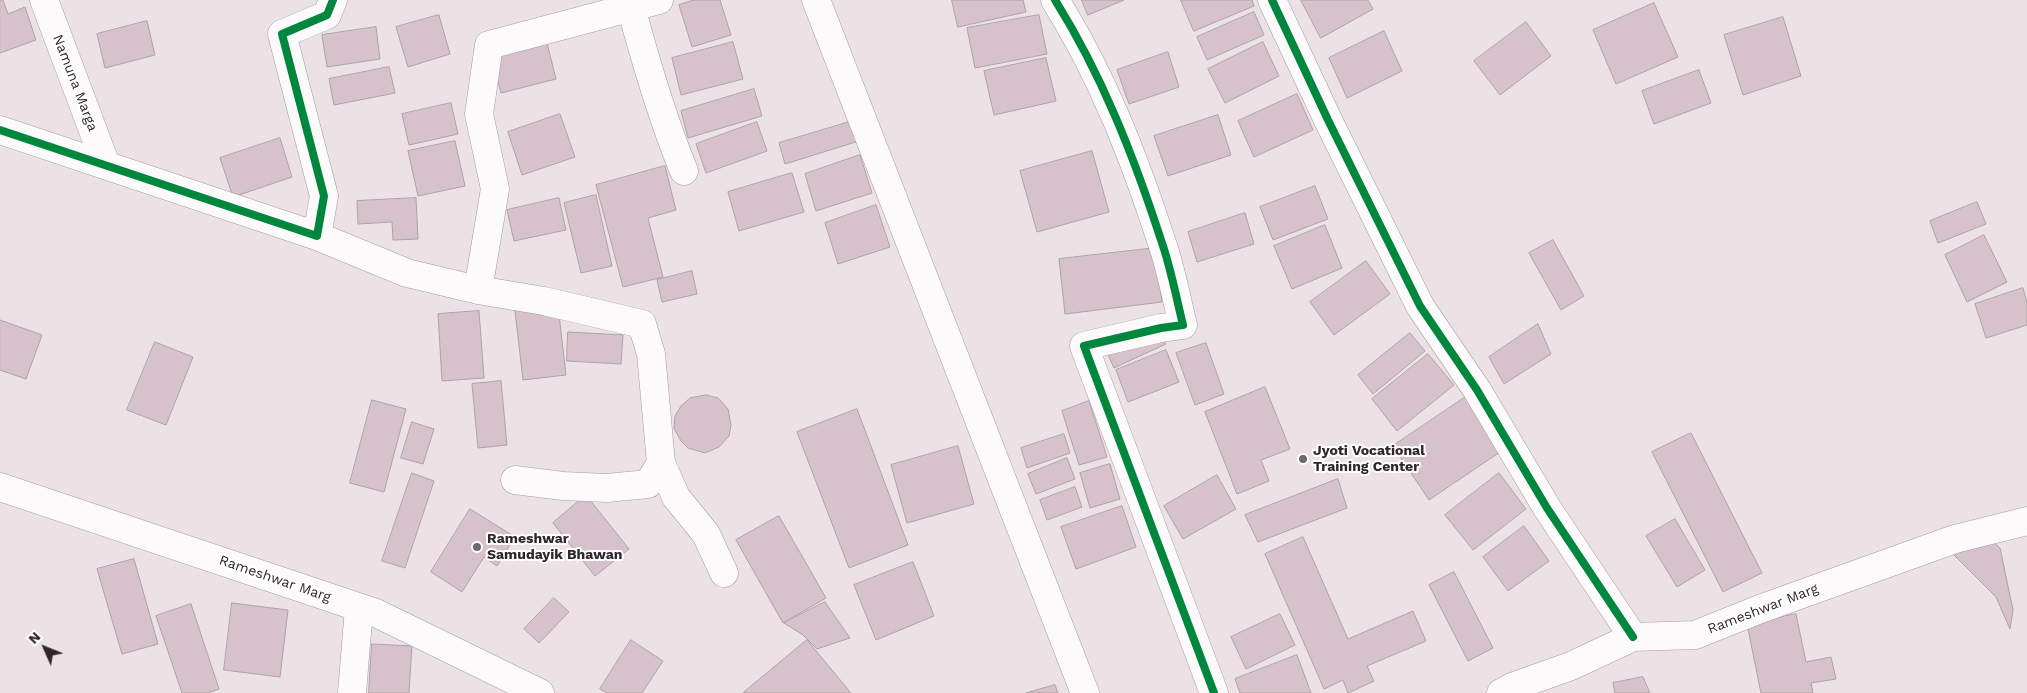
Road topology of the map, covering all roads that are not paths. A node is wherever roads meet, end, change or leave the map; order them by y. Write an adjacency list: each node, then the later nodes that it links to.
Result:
1 (44, 0): 9 (street, Namuna Marga)
2 (334, 0): 11 (street)
3 (659, 0): 7 (street)
4 (816, 0): 22 (street)
5 (1055, 0): 23 (street)
6 (1272, 0): 19 (street)
7 (631, 7): 10 (street); 12 (street)
8 (0, 130): 9 (street)
9 (106, 166): 11 (street)
10 (684, 171)
11 (317, 236): 12 (street)
12 (478, 290): 13 (street)
13 (661, 463): 14 (street); 17 (street)
14 (515, 480)
15 (0, 487): 18 (street, Rameshwar Marg)
16 (2027, 521): 19 (street, Rameshwar Marg)
17 (724, 573)
18 (360, 608): 20 (street); 21 (street, Rameshwar Marg)
19 (1633, 637): 24 (street, Rameshwar Marg)
20 (352, 693)
21 (540, 693)
22 (1085, 693)
23 (1214, 693)
24 (1501, 693)

